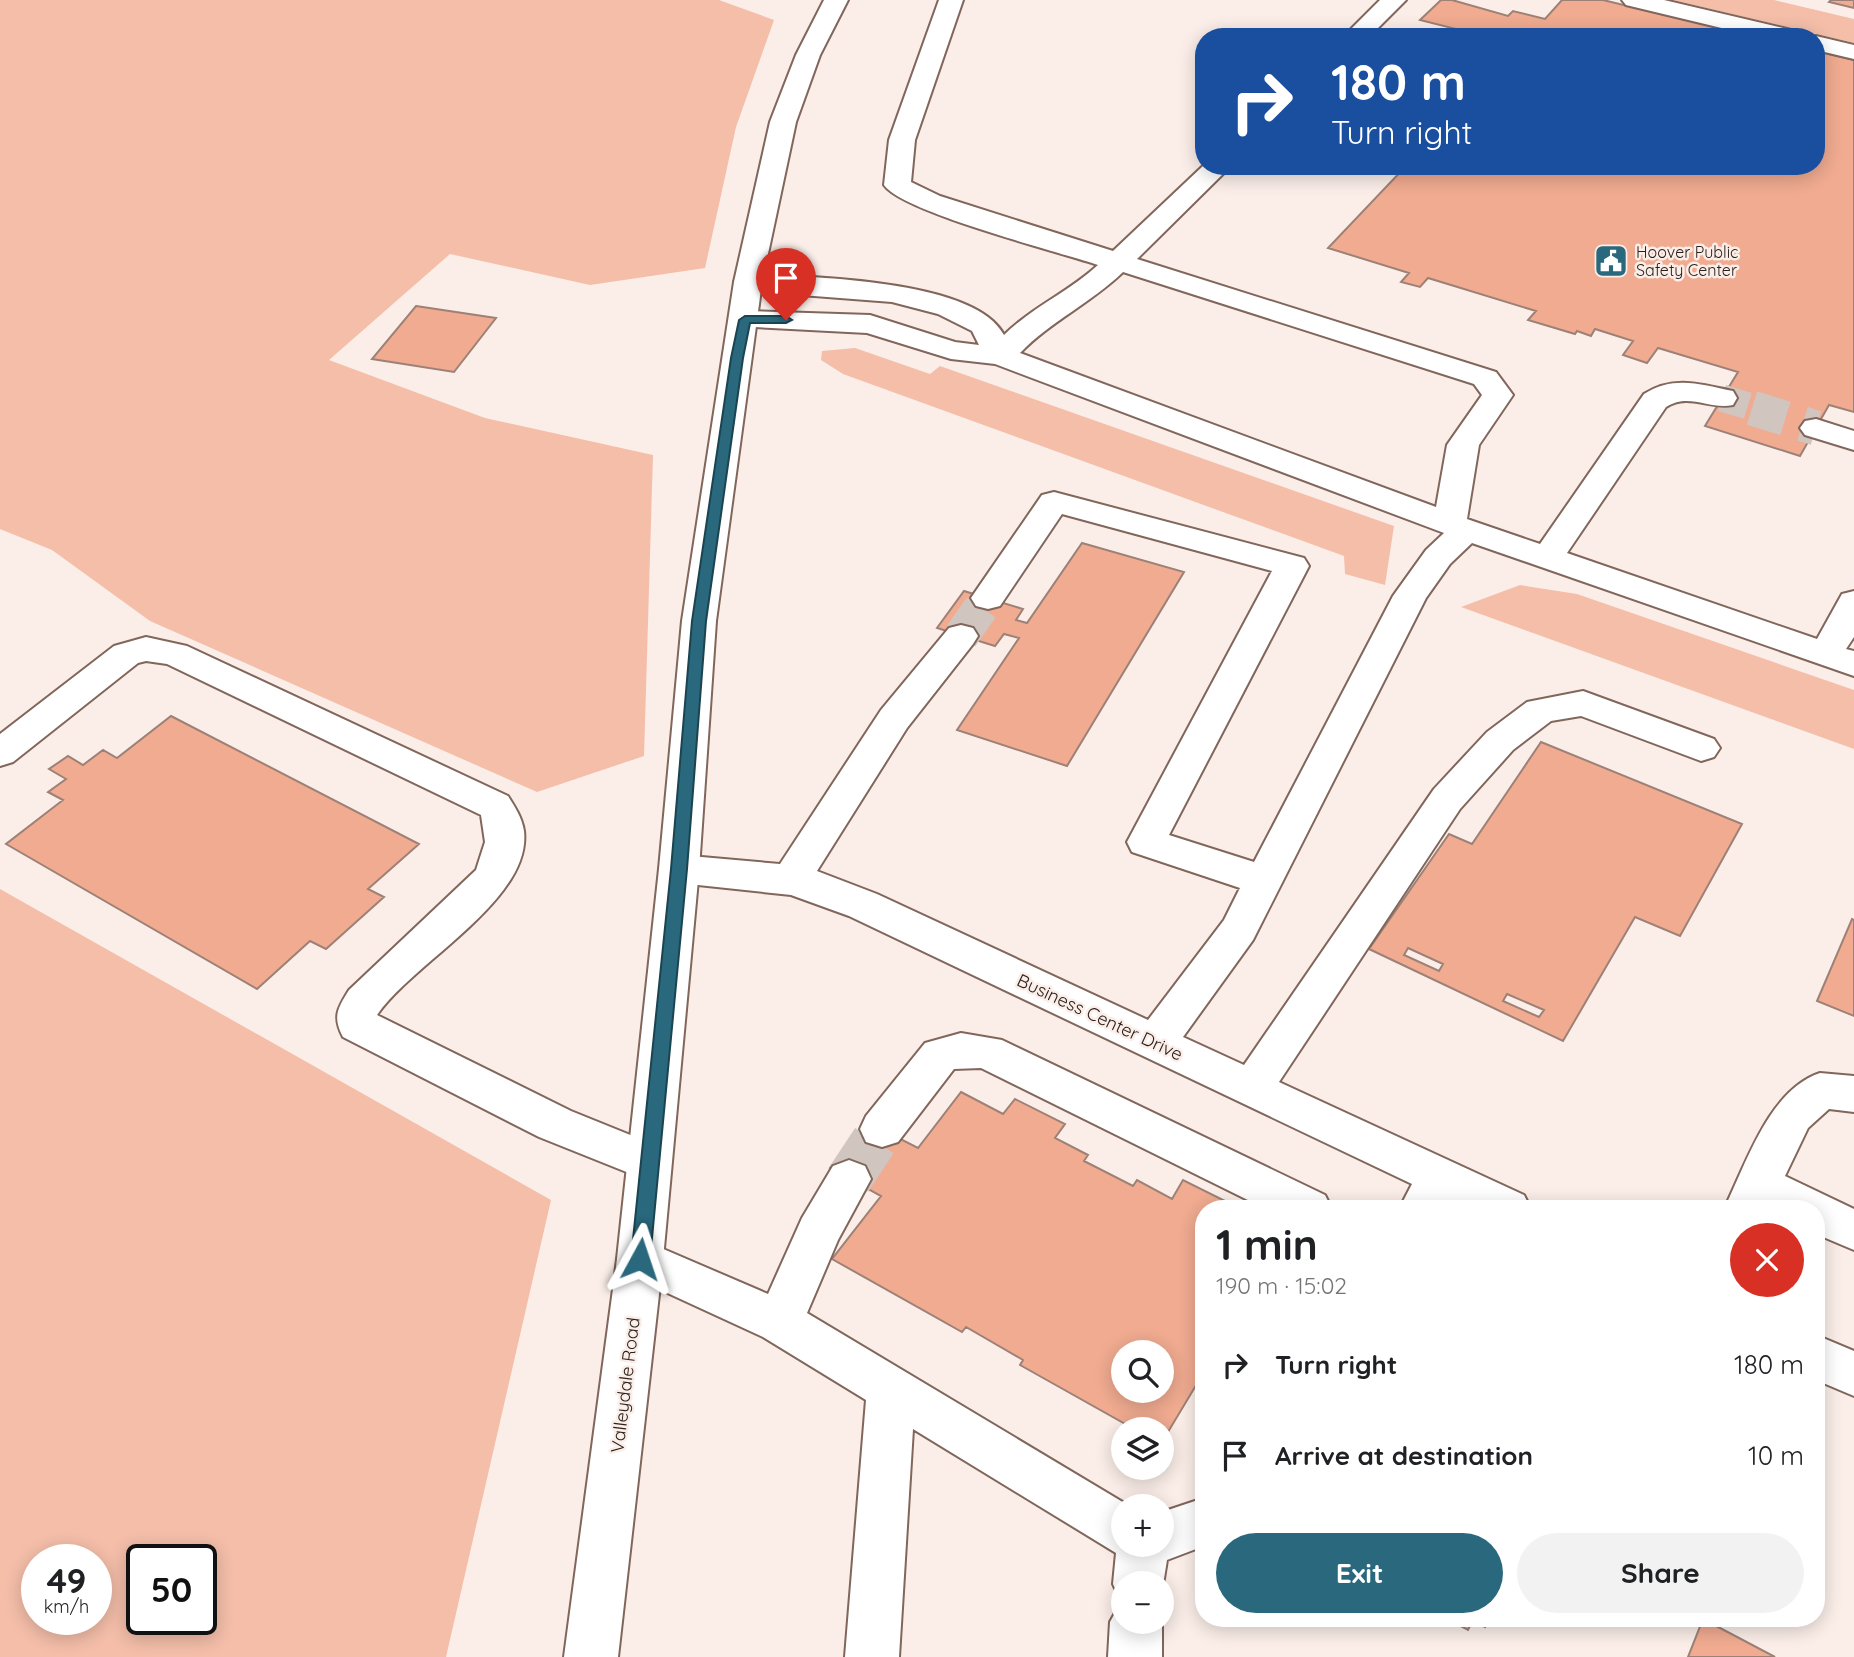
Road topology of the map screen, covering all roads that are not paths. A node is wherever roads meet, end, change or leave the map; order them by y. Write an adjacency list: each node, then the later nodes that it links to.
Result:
1 (836, 0): 11 (main road, Valleydale Road)
2 (951, 0): 10 (main road)
3 (1394, 0): 5 (main road)
4 (1633, 0): 6 (main road)
5 (1364, 28)
6 (1753, 28)
7 (1825, 45): 8 (main road)
8 (1854, 51)
9 (1208, 175): 10 (main road)
10 (1116, 262): 13 (main road); 17 (main road)
11 (748, 282): 12 (main road, Valleydale Road); 13 (main road)
12 (745, 320): 13 (main road); 25 (main road, Valleydale Road)
13 (999, 356): 17 (main road)
14 (1722, 398): 18 (main road)
15 (1816, 428): 16 (main road)
16 (1854, 440)
17 (1458, 527): 18 (main road); 27 (main road)
18 (1547, 558): 22 (main road)
19 (988, 598): 27 (main road)
20 (1854, 602): 22 (main road)
21 (961, 636): 26 (main road)
22 (1840, 659)
23 (1701, 748): 29 (main road)
24 (0, 753): 32 (main road)
25 (679, 869): 26 (main road, Business Center Drive); 32 (main road, Valleydale Road)
26 (791, 880): 28 (main road, Business Center Drive)
27 (1265, 881): 28 (main road)
28 (1154, 1043): 29 (main road, Business Center Drive)
29 (1251, 1089): 34 (main road, Business Center Drive)
30 (1854, 1094): 35 (main road)
31 (881, 1129): 36 (main road)
32 (649, 1162): 40 (main road, Valleydale Road)
33 (849, 1179): 41 (main road)
34 (1431, 1193): 37 (main road, Business Center Drive)
35 (1753, 1197)
36 (1291, 1200)
37 (1465, 1200)
38 (1825, 1217): 39 (main road)
39 (1854, 1230)
40 (640, 1259): 41 (main road); 49 (main road, Valleydale Road)
41 (780, 1322): 44 (main road)
42 (1825, 1360): 43 (main road)
43 (1854, 1374)
44 (891, 1390): 45 (main road); 50 (main road)
45 (1111, 1523)
46 (1195, 1525): 47 (main road)
47 (1174, 1532)
48 (1136, 1634): 51 (main road)
49 (591, 1657)
50 (872, 1657)
51 (1135, 1657)

